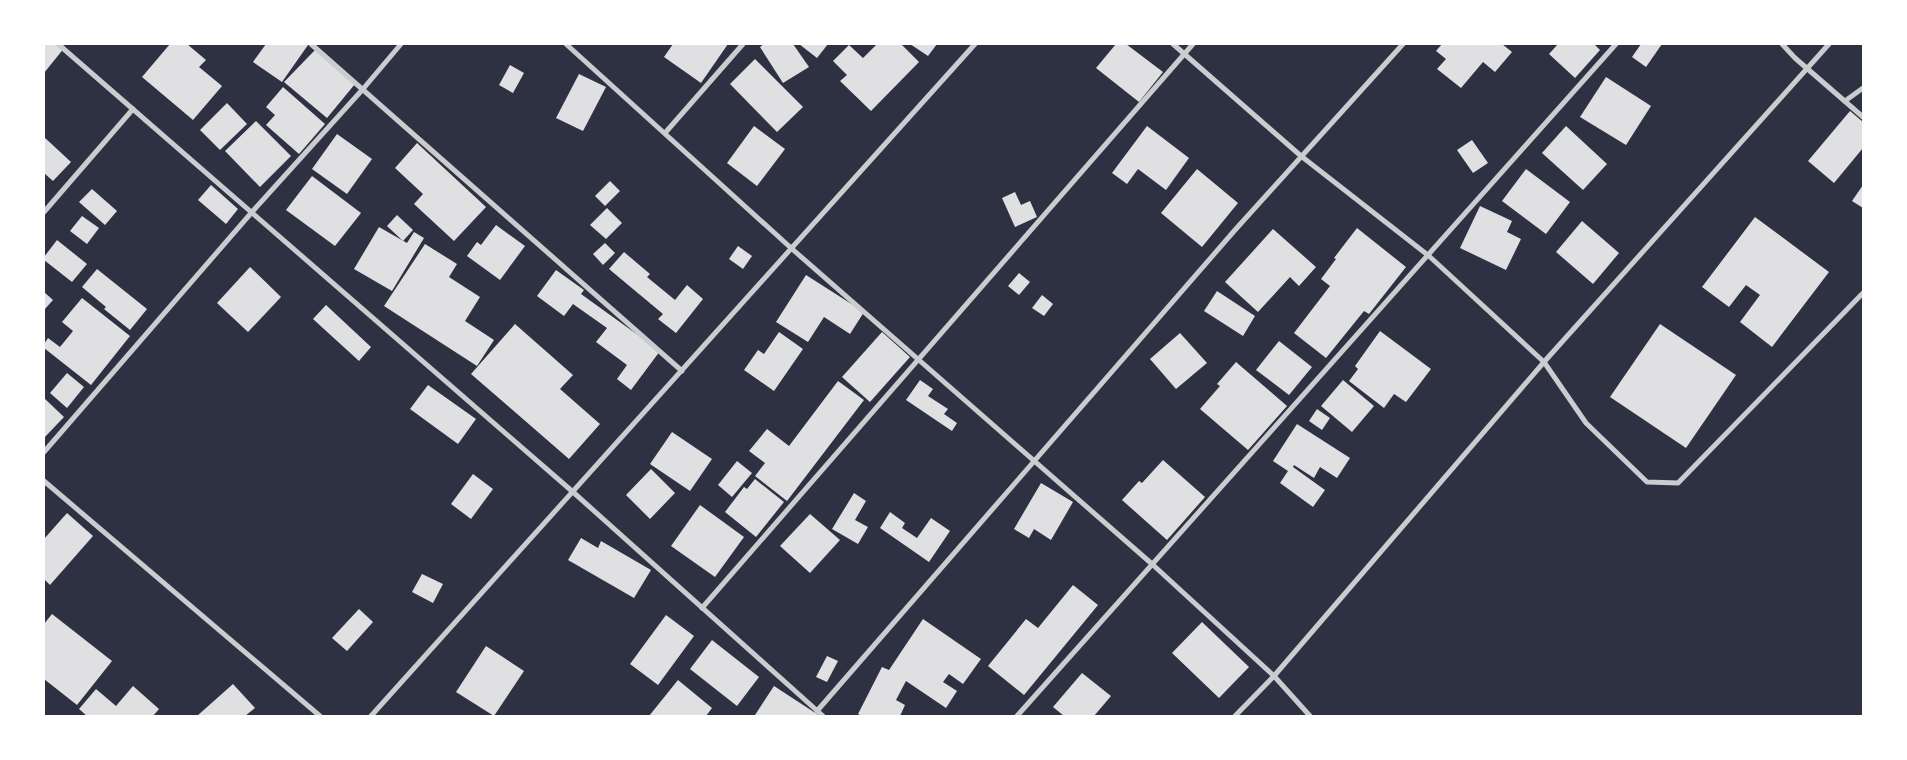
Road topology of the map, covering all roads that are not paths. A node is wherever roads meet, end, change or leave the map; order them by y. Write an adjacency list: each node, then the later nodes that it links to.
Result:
1 (58, 44): 18 (street)
2 (311, 44): 16 (street)
3 (401, 44): 16 (street)
4 (566, 44): 20 (street)
5 (742, 44): 20 (street)
6 (975, 44): 24 (street)
7 (1173, 44): 13 (street)
8 (1193, 44): 13 (street)
9 (1403, 44): 21 (street)
10 (1616, 44): 25 (street)
11 (1782, 44): 14 (street)
12 (1829, 44): 14 (street)
13 (1184, 54): 21 (street); 27 (street)
14 (1808, 69): 17 (street); 28 (street)
15 (1863, 88): 17 (street)
16 (363, 89): 23 (street); 29 (street)
17 (1845, 101): 19 (street)
18 (133, 109): 22 (street); 23 (street)
19 (1863, 117)
20 (665, 133): 24 (street)
21 (1301, 156): 25 (street); 31 (street)
22 (44, 212)
23 (252, 212): 30 (street); 33 (street)
24 (791, 248): 27 (street); 29 (street)
25 (1429, 256): 28 (street); 34 (street)
26 (1863, 292): 28 (street)
27 (918, 359): 31 (street); 35 (street)
28 (1544, 362): 36 (street)
29 (682, 371): 33 (street)
30 (44, 452)
31 (1034, 461): 34 (street); 37 (street)
32 (44, 481): 38 (street)
33 (573, 492): 35 (street); 39 (street)
34 (1152, 564): 36 (street); 41 (street)
35 (702, 608): 37 (street)
36 (1274, 676): 42 (street); 43 (street)
37 (817, 711): 40 (street)
38 (320, 716)
39 (371, 716)
40 (823, 716)
41 (1018, 716)
42 (1235, 716)
43 (1310, 716)

